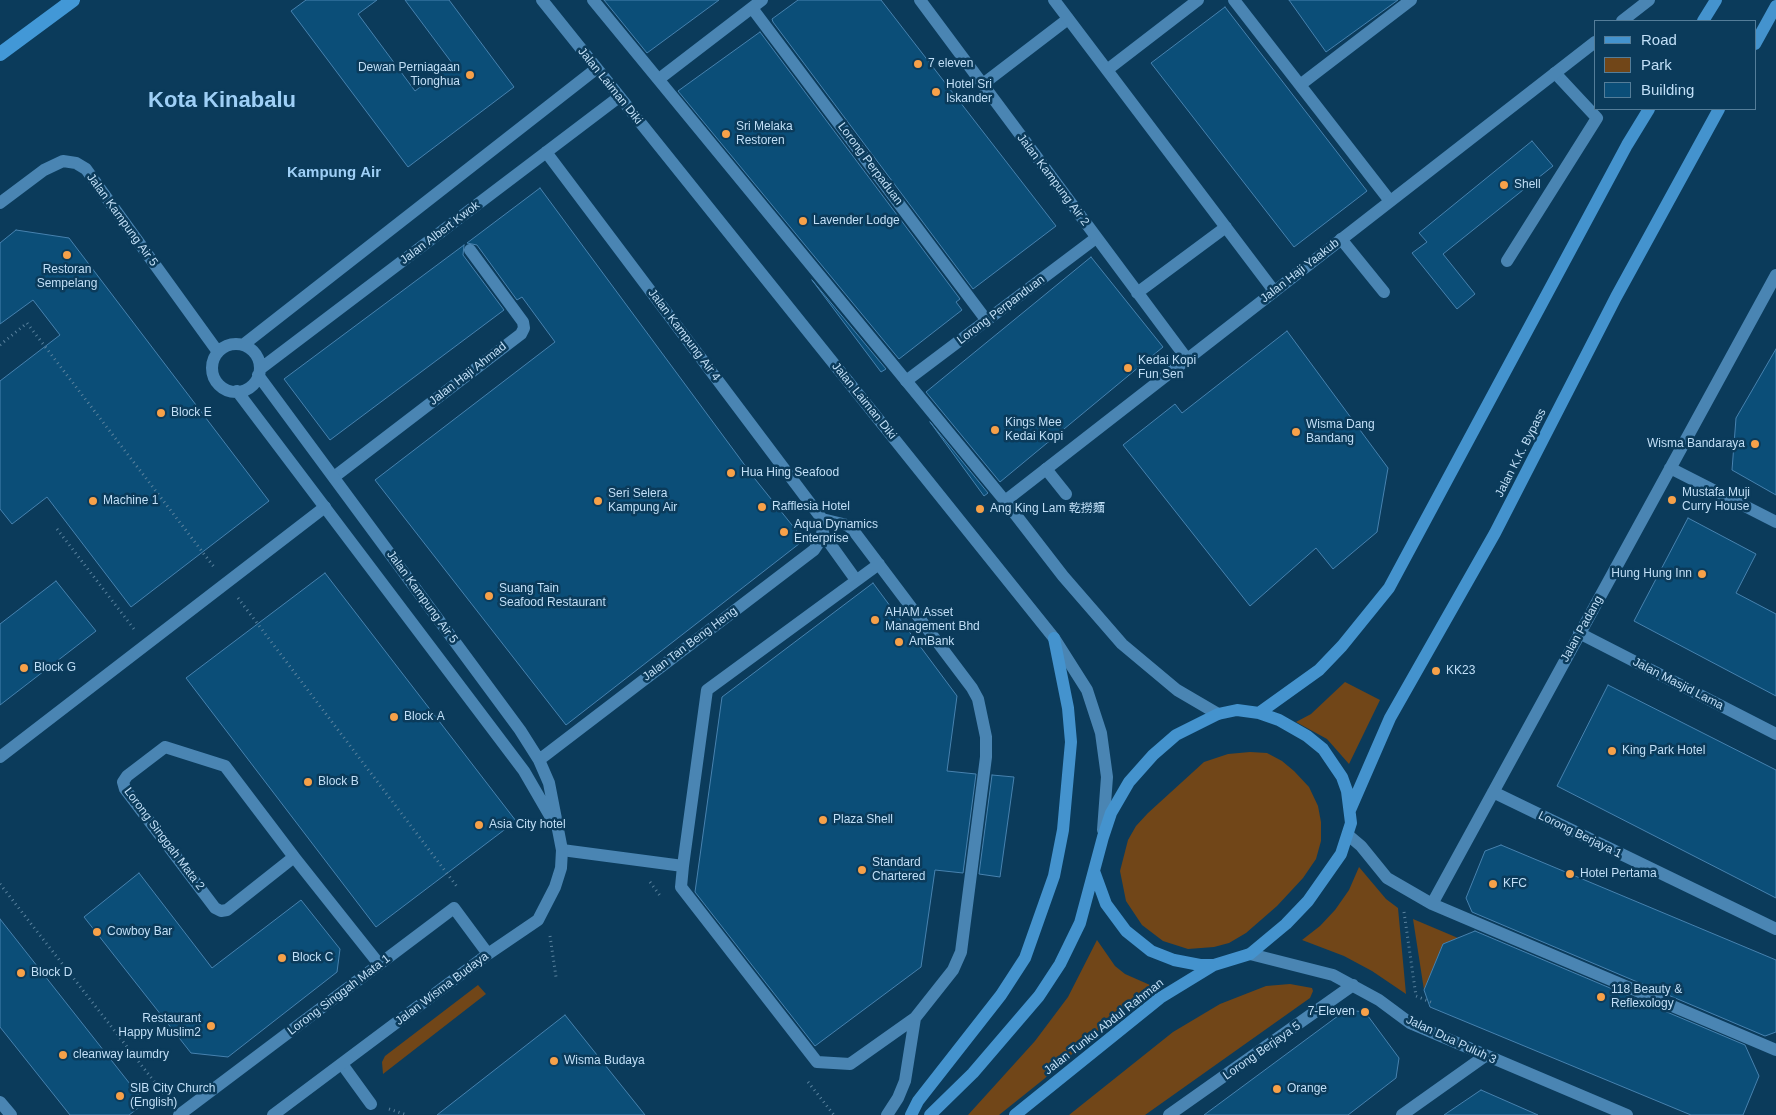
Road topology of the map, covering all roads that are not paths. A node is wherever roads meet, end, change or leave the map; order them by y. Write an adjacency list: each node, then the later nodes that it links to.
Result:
1 (73, 0): 18 (highway)
2 (542, 0): 19 (street, Jalan Laiman Diki)
3 (593, 0): 22 (street)
4 (920, 0): 23 (street, Jalan Kampung Air 2)
5 (1054, 0): 13 (street)
6 (1198, 0): 20 (street)
7 (1234, 0): 24 (street)
8 (1411, 0): 24 (street)
9 (1649, 0): 14 (street)
10 (1716, 0): 15 (main road)
11 (757, 4): 22 (street); 40 (street, Lorong Perpaduan)
12 (1776, 6): 16 (main road)
13 (1068, 19): 20 (street); 23 (street)
14 (1623, 20)
15 (1704, 20)
16 (1756, 42)
17 (1594, 43): 21 (street, Jalan Haji Yaakub)
18 (0, 54)
19 (596, 69): 25 (street, Jalan Laiman Diki); 41 (street)
20 (1106, 70): 31 (street)
21 (1555, 73): 29 (street, Jalan Haji Yaakub); 35 (street)
22 (659, 79): 45 (street)
23 (982, 84): 32 (street, Jalan Kampung Air 2)
24 (1300, 84): 29 (street)
25 (619, 97): 28 (street, Jalan Albert Kwok); 59 (street, Jalan Laiman Diki)
26 (1648, 110): 60 (main road)
27 (1718, 110): 66 (main road, Jalan K.K. Bypass)
28 (546, 152): 44 (street, Jalan Albert Kwok); 53 (street, Jalan Kampung Air 4)
29 (1390, 201): 33 (street, Jalan Haji Yaakub)
30 (0, 203): 42 (street, Jalan Kampung Air 5)
31 (1226, 227): 37 (street); 39 (street)
32 (1096, 238): 39 (street, Jalan Kampung Air 2); 40 (street, Lorong Perpanduan)
33 (1341, 239): 37 (street, Jalan Haji Yaakub); 38 (street)
34 (470, 250): 49 (street, Jalan Haji Ahmad)
35 (1507, 261)
36 (1776, 275): 47 (street, Jalan Padang)
37 (1274, 291): 43 (street, Jalan Haji Yaakub)
38 (1384, 292)
39 (1137, 293): 43 (street, Jalan Kampung Air 2)
40 (987, 320): 45 (street, Lorong Perpanduan)
41 (243, 345): 42 (street); 44 (street)
42 (218, 352): 46 (street)
43 (1187, 359): 48 (street, Jalan Haji Yaakub)
44 (259, 372): 46 (street); 49 (street, Jalan Kampung Air 5)
45 (906, 382): 51 (street)
46 (237, 391): 52 (street)
47 (1670, 468): 54 (street); 58 (street, Jalan Padang)
48 (1046, 469): 50 (street); 51 (street, Jalan Haji Yaakub)
49 (334, 477): 64 (street, Jalan Kampung Air 5)
50 (1066, 494)
51 (1005, 500): 61 (street)
52 (325, 507): 63 (street); 67 (street)
53 (822, 518): 55 (street); 56 (street)
54 (1776, 522)
55 (824, 534): 57 (street); 64 (street, Jalan Tan Beng Heng)
56 (879, 564): 57 (street); 81 (street)
57 (856, 580): 72 (street)
58 (1580, 633): 62 (street, Jalan Masjid Lama); 65 (street, Jalan Padang)
59 (1054, 638): 69 (street, Jalan Laiman Diki); 91 (main road)
60 (1259, 713): 61 (main road); 66 (main road)
61 (1218, 714): 69 (main road)
62 (1776, 734)
63 (0, 757)
64 (539, 760): 67 (street, Jalan Kampung Air 5)
65 (1493, 792): 74 (street, Jalan Padang); 75 (street, Lorong Berjaya 1)
66 (1350, 812): 68 (main road)
67 (559, 832): 70 (street, Jalan Wisma Budaya)
68 (1348, 835): 74 (street); 77 (main road)
69 (1102, 836): 73 (main road)
70 (562, 850): 72 (street); 76 (street, Jalan Wisma Budaya)
71 (294, 857): 71 (street, Lorong Singgah Mata 2); 78 (street, Lorong Singgah Mata 2)
72 (683, 866): 81 (street)
73 (1094, 871): 79 (main road); 92 (main road)
74 (1432, 904): 82 (street)
75 (1776, 929)
76 (488, 954): 78 (street, Lorong Singgah Mata 1); 84 (street, Jalan Wisma Budaya)
77 (1250, 954): 79 (main road); 80 (street, Jalan Dua Puluh 3)
78 (379, 964): 88 (street, Lorong Singgah Mata 1)
79 (1214, 965): 93 (main road, Jalan Tunku Abdul Rahman)
80 (1353, 985): 83 (street, Jalan Dua Puluh 3); 94 (street, Lorong Berjaya 5)
81 (916, 1018): 90 (street)
82 (1776, 1050)
83 (1485, 1056): 95 (street); 96 (street, Jalan Dua Puluh 3)
84 (342, 1064): 86 (street); 89 (street, Jalan Wisma Budaya)
85 (0, 1102): 87 (street)
86 (371, 1104)
87 (11, 1115)
88 (179, 1115)
89 (273, 1115)
90 (887, 1115)
91 (911, 1115)
92 (930, 1115)
93 (1015, 1115)
94 (1169, 1115)
95 (1402, 1115)
96 (1627, 1115)

